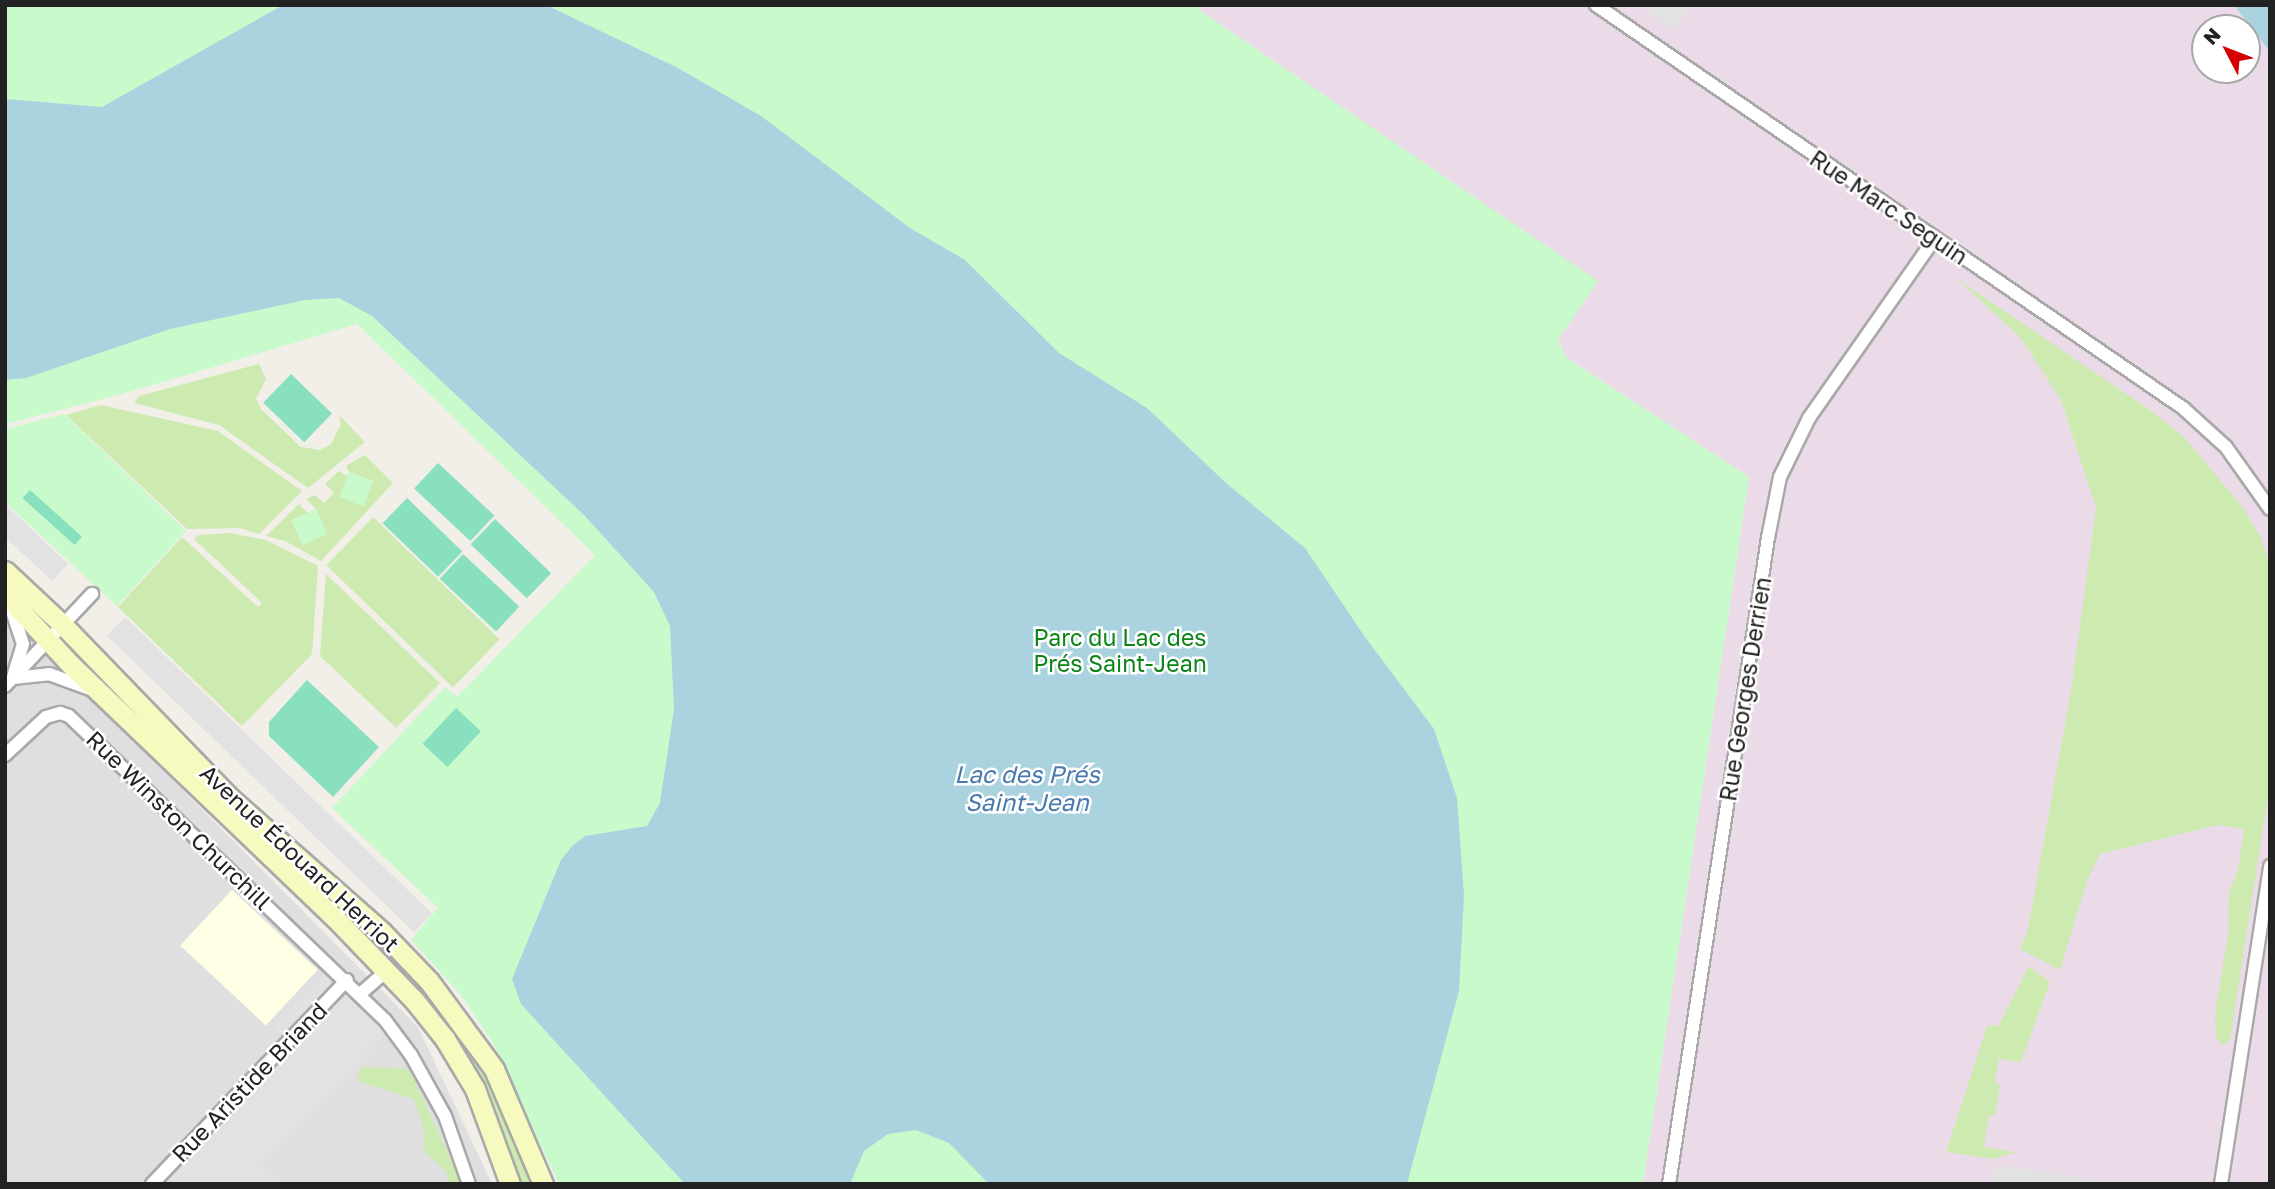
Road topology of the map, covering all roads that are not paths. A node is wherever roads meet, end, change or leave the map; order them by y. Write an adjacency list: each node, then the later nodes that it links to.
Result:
1 (1596, 5): 2 (street, Rue Marc Seguin)
2 (1935, 238): 3 (street, Rue Marc Seguin); 20 (street, Rue Georges Derrien)
3 (2270, 509)
4 (5, 571): 7 (main road, Avenue Édouard Herriot)
5 (6, 594): 8 (main road, Avenue Édouard Herriot); 9 (street)
6 (92, 594): 7 (street)
7 (63, 625): 8 (street); 19 (main road, Avenue Édouard Herriot)
8 (48, 640): 9 (street); 10 (main road, Avenue Édouard Herriot)
9 (9, 682): 10 (street, Avenue Édouard Herriot)
10 (100, 693): 13 (main road, Avenue Édouard Herriot)
11 (5, 755): 14 (street, Rue Winston Churchill)
12 (2270, 866): 21 (street)
13 (388, 970): 15 (street); 18 (main road, Avenue Édouard Herriot)
14 (346, 980): 15 (street, Rue Winston Churchill); 16 (street, Rue Aristide Briand)
15 (360, 994): 17 (street, Rue Winston Churchill)
16 (152, 1184)
17 (468, 1184)
18 (510, 1184)
19 (542, 1184)
20 (1670, 1184)
21 (2221, 1184)

